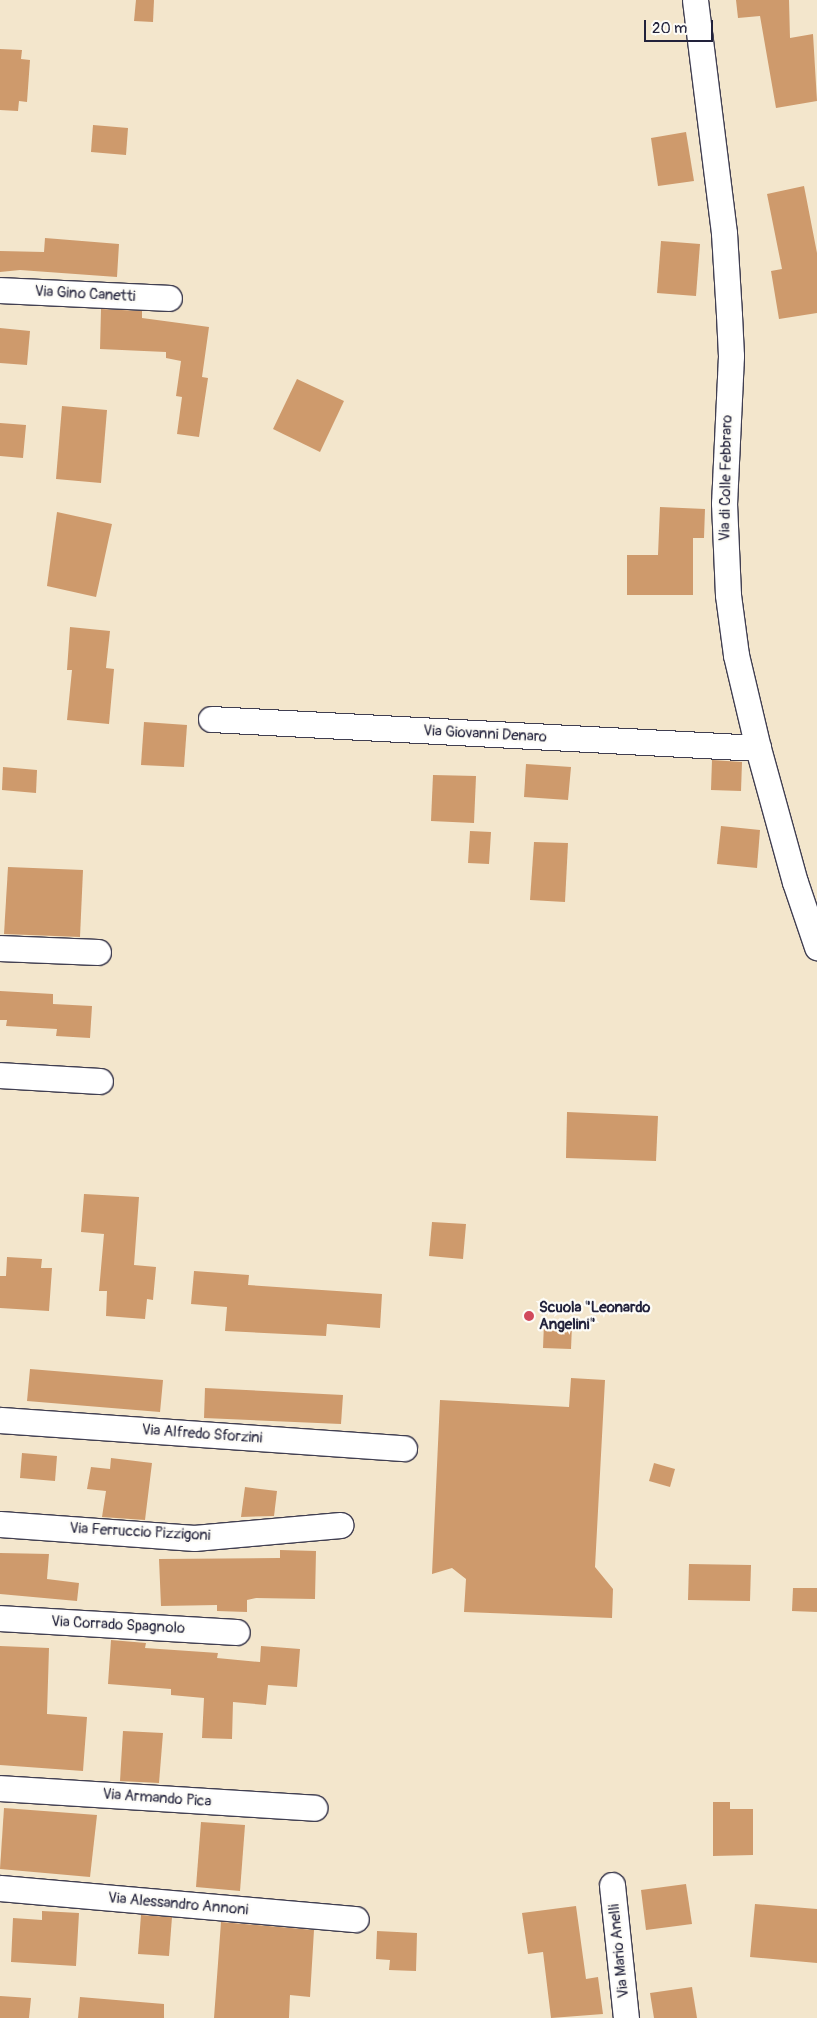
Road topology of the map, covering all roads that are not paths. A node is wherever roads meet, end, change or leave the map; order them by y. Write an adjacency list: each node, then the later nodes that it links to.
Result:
1 (695, 0): 5 (street, Via di Colle Febbraro)
2 (0, 290): 3 (street, Via Gino Canetti)
3 (169, 298)
4 (212, 719): 5 (street, Via Giovanni Denaro)
5 (758, 748): 6 (street, Via di Colle Febbraro)
6 (817, 947)
7 (0, 948): 8 (street)
8 (98, 952)
9 (0, 1075): 10 (street)
10 (100, 1081)
11 (0, 1420): 12 (street, Via Alfredo Sforzini)
12 (404, 1448)
13 (0, 1524): 14 (street, Via Ferruccio Pizzigoni)
14 (340, 1525)
15 (0, 1618): 16 (street, Via Corrado Spagnolo)
16 (237, 1632)
17 (0, 1788): 18 (street, Via Armando Pica)
18 (314, 1808)
19 (612, 1885): 22 (street, Via Mario Anelli)
20 (0, 1888): 21 (street, Via Alessandro Annoni)
21 (356, 1919)
22 (626, 2018)

